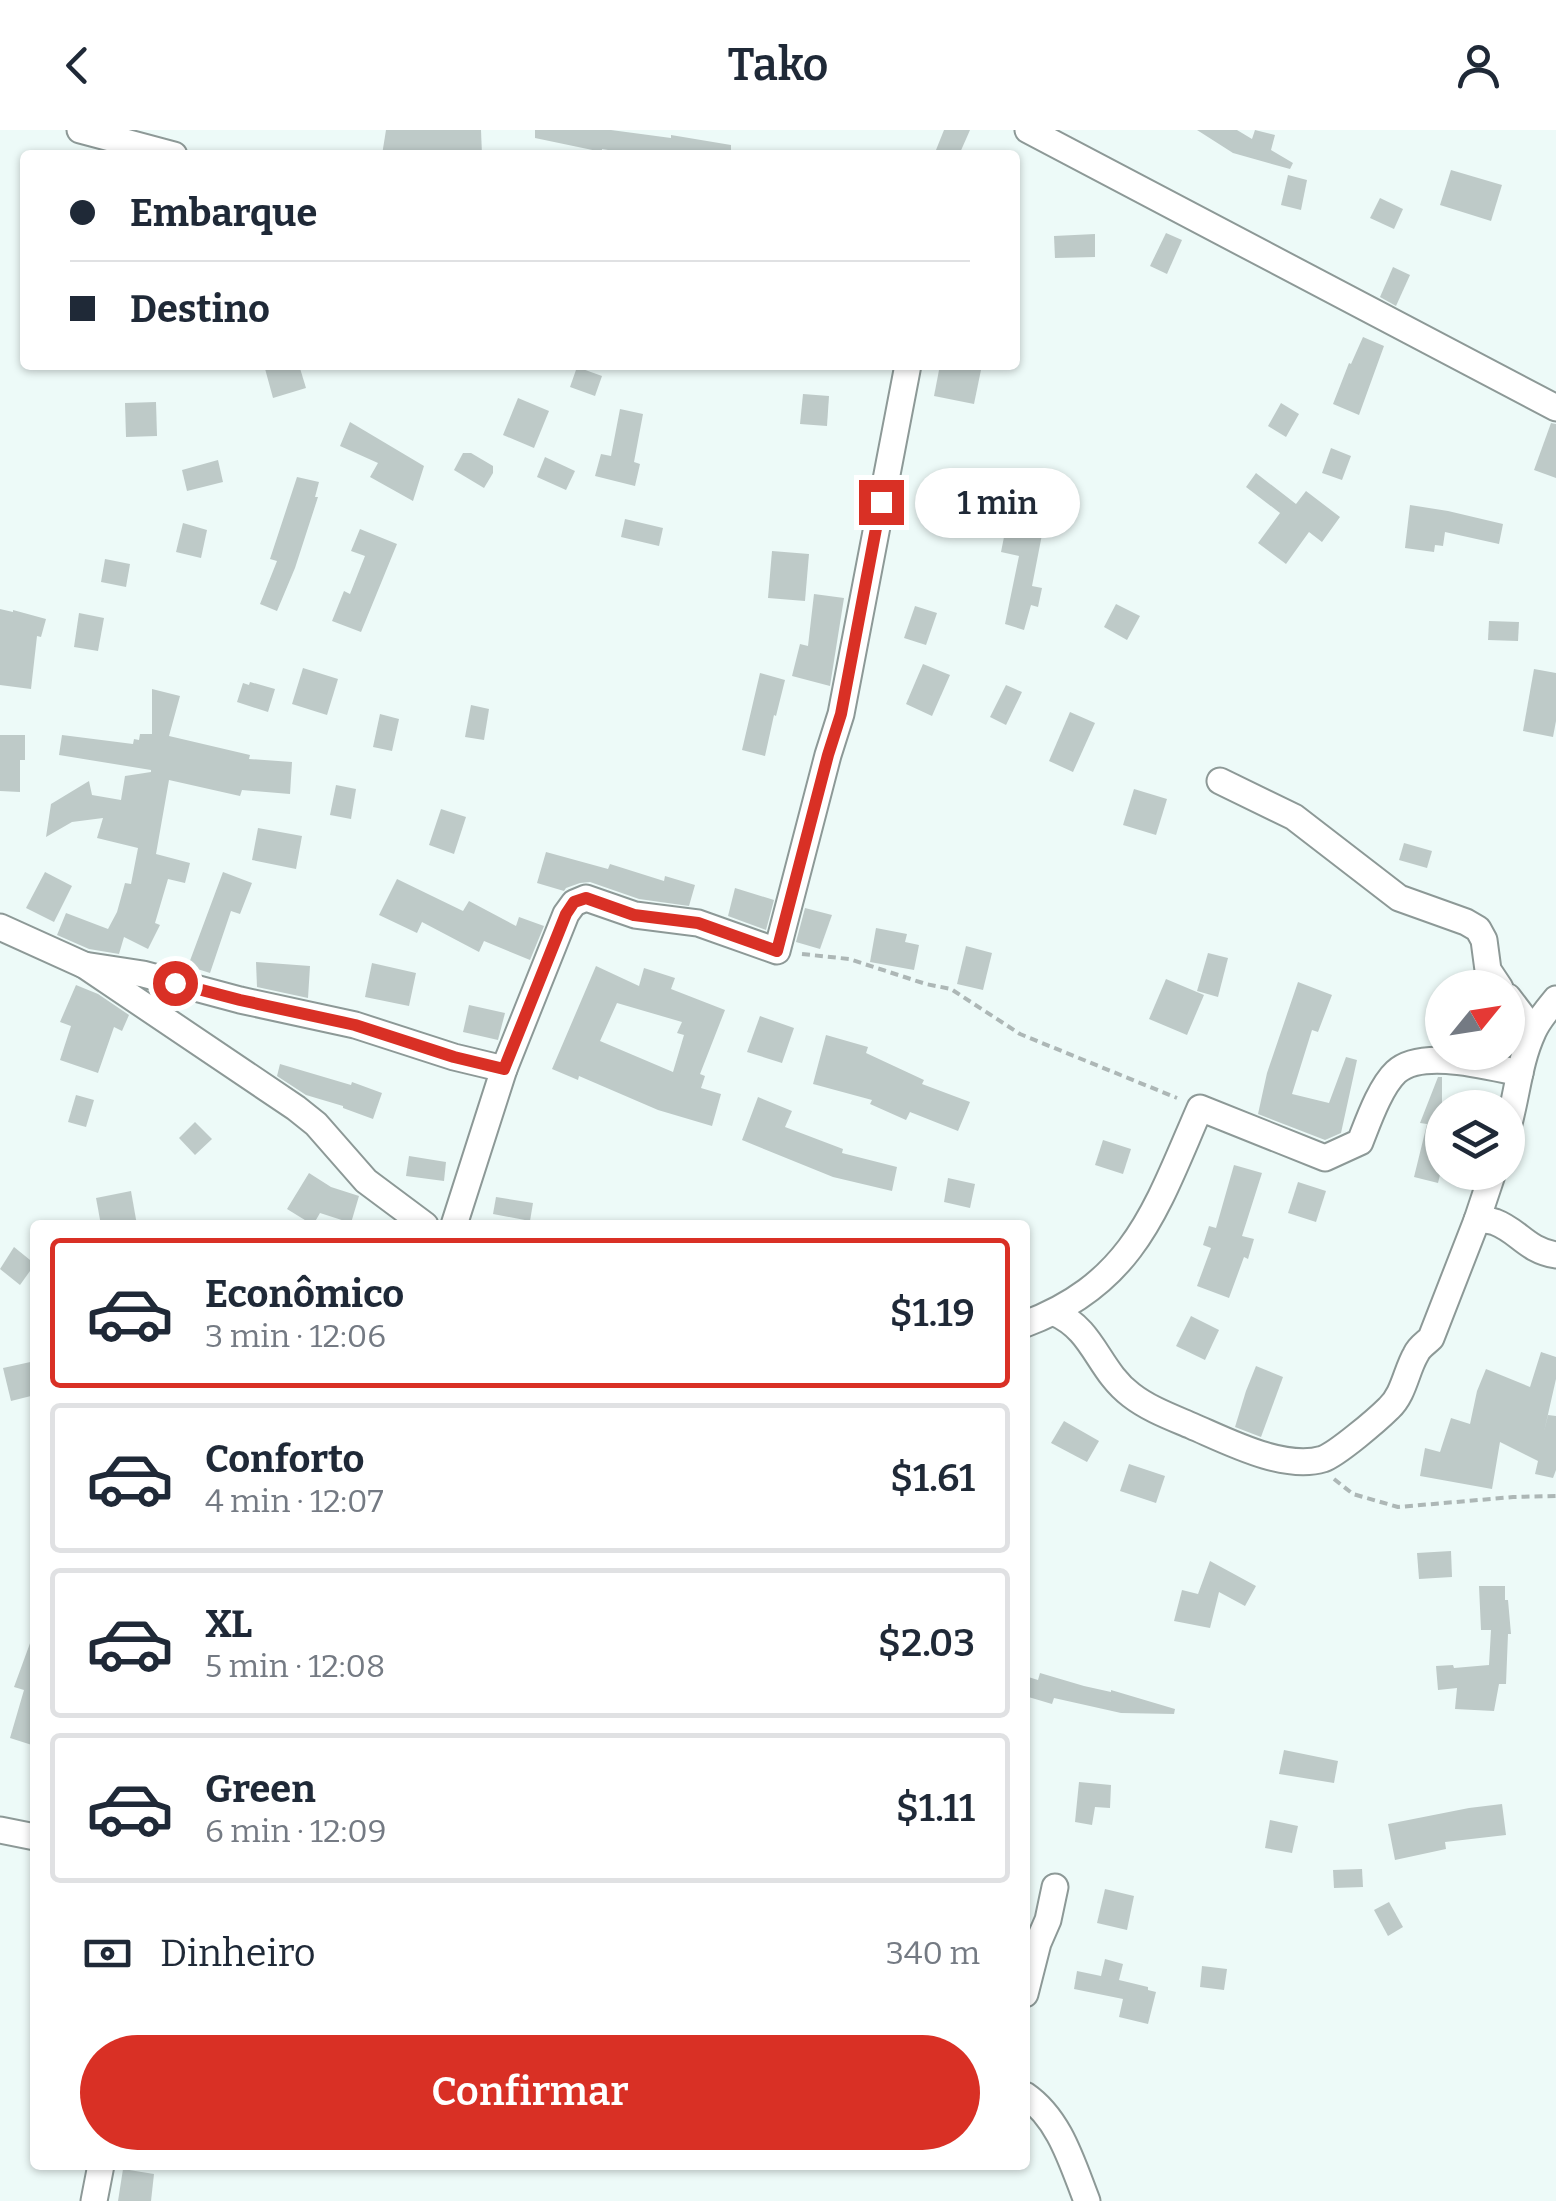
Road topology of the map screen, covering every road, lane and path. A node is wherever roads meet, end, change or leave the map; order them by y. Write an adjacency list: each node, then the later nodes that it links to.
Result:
1 (80, 130): 3 (street)
2 (1028, 130): 5 (street)
3 (155, 150)
4 (907, 370): 8 (street)
5 (1556, 408)
6 (1220, 781): 10 (street)
7 (0, 927): 9 (street)
8 (777, 951): 14 (street); 17 (path)
9 (84, 966): 14 (street); 19 (street)
10 (1488, 970)
11 (1556, 999): 13 (street)
12 (1525, 1020): 13 (street)
13 (1533, 1030): 15 (street)
14 (504, 1069): 20 (street)
15 (1520, 1073): 16 (street); 17 (street)
16 (1518, 1090)
17 (1200, 1108): 23 (street)
18 (1487, 1190): 21 (street)
19 (418, 1220)
20 (456, 1220)
21 (1478, 1220): 22 (street); 25 (street)
22 (1556, 1255)
23 (1055, 1313): 24 (street); 25 (street)
24 (1030, 1322)
25 (1310, 1461): 26 (path)
26 (1556, 1496)
27 (0, 1830): 28 (street)
28 (30, 1837)
29 (1055, 1887): 30 (street)
30 (1030, 1974)
31 (1030, 2099): 34 (street)
32 (100, 2170): 33 (street)
33 (94, 2201)
34 (1087, 2201)

